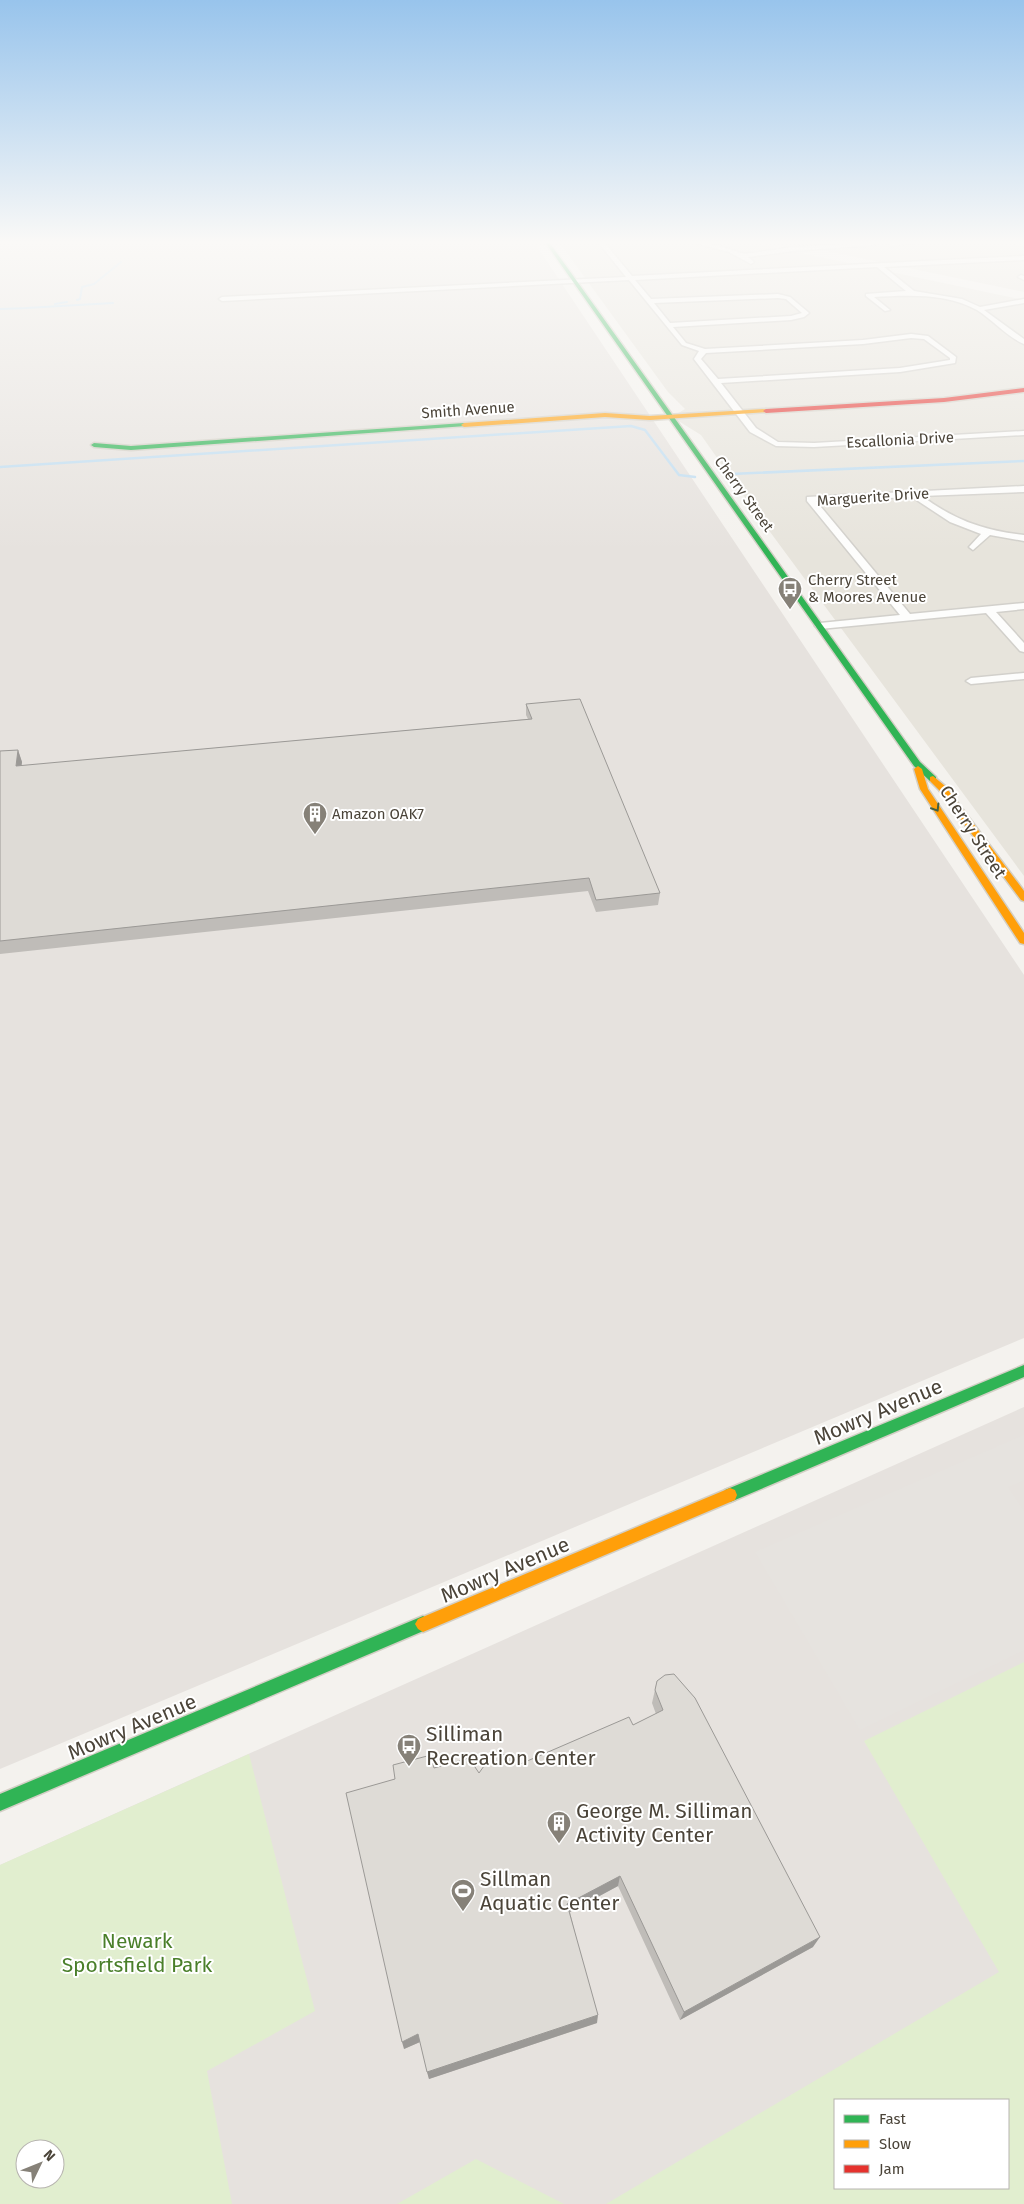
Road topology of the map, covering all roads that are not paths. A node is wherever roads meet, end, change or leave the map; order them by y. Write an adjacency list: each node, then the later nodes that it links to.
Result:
1 (619, 345): 8 (street, Cherry Street)
2 (686, 345): 5 (street)
3 (813, 345): 5 (street)
4 (937, 345): 6 (street)
5 (704, 351): 6 (street)
6 (716, 380): 9 (street)
7 (1024, 390): 9 (street, Smith Avenue)
8 (662, 406): 10 (street); 11 (street, Cherry Street)
9 (740, 413): 11 (street, Smith Avenue); 12 (street, Escallonia Drive)
10 (613, 415): 11 (street, Smith Avenue); 13 (street, Smith Avenue)
11 (672, 417): 22 (street, Cherry Street)
12 (1024, 433)
13 (94, 445)
14 (1024, 489): 15 (street, Marguerite Drive)
15 (914, 494): 16 (street); 21 (street, Marguerite Drive)
16 (988, 533): 17 (street); 18 (street)
17 (1024, 538)
18 (972, 547)
19 (1024, 606): 20 (street)
20 (989, 610): 21 (street); 23 (street)
21 (907, 617): 22 (street)
22 (820, 626): 26 (street, Cherry Street)
23 (1024, 649)
24 (1024, 676): 25 (street)
25 (971, 681)
26 (917, 764): 27 (street, Cherry Street); 28 (street, Cherry Street, one-way to 28)
27 (1024, 898)
28 (1024, 941)
29 (1024, 1371): 30 (street, Mowry Avenue)
30 (0, 1803)

